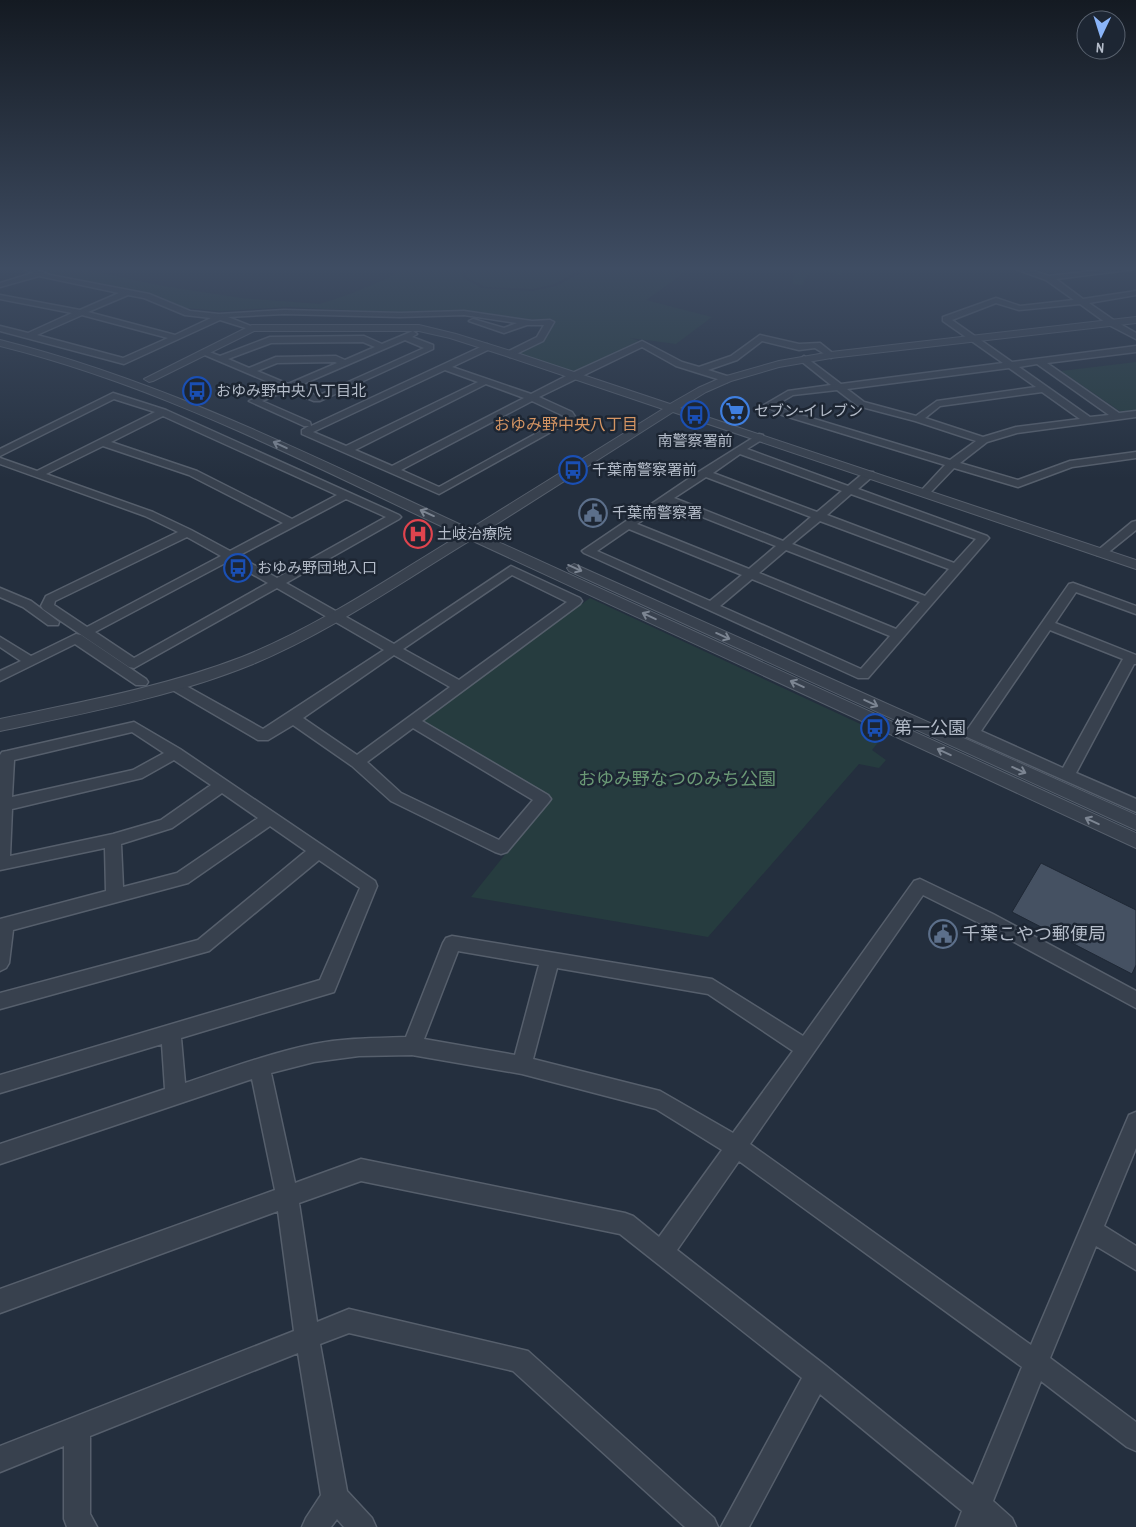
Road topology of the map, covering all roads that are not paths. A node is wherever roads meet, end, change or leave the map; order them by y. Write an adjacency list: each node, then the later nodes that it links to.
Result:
1 (5, 337): 26 (street)
2 (38, 337): 8 (street)
3 (234, 337): 14 (street)
4 (404, 337): 11 (street); 29 (street)
5 (451, 337): 12 (street)
6 (541, 337): 15 (street)
7 (989, 337): 9 (street)
8 (176, 338)
9 (974, 339): 16 (street); 21 (street)
10 (0, 343): 62 (street, one-way to 10)
11 (382, 347): 17 (street); 19 (street)
12 (487, 347): 15 (street); 22 (street)
13 (1136, 349): 20 (street)
14 (204, 353): 17 (street); 26 (street)
15 (510, 354): 25 (street)
16 (831, 355): 18 (street); 23 (street)
17 (221, 359): 24 (street)
18 (804, 359): 27 (street); 30 (street)
19 (345, 362): 24 (street); 29 (street)
20 (1038, 362): 21 (street); 35 (street)
21 (1010, 365): 30 (street); 31 (street)
22 (445, 367): 28 (street); 43 (street)
23 (700, 370): 25 (street); 27 (street)
24 (249, 371): 29 (street)
25 (573, 376): 32 (street); 33 (street)
26 (149, 379): 47 (street)
27 (727, 379): 33 (street)
28 (486, 382): 32 (street); 43 (street)
29 (288, 387): 39 (street)
30 (840, 388): 36 (street); 49 (street)
31 (1044, 389): 36 (street); 37 (street)
32 (531, 397): 50 (street); 50 (street)
33 (672, 408): 40 (street); 62 (street)
34 (163, 412): 42 (street); 45 (street); 56 (street)
35 (1127, 416): 37 (street); 38 (street)
36 (918, 419): 41 (street)
37 (1088, 420): 41 (street)
38 (1136, 422)
39 (307, 424)
40 (759, 437): 44 (street); 53 (street)
41 (983, 440): 49 (street)
42 (101, 442): 52 (street); 59 (street)
43 (347, 450): 50 (street)
44 (739, 450): 51 (street); 54 (street)
45 (0, 453)
46 (1136, 455): 49 (street)
47 (334, 458)
48 (0, 460): 52 (street)
49 (953, 463): 55 (street)
50 (393, 470)
51 (704, 473): 57 (street); 58 (street)
52 (38, 474): 63 (street)
53 (869, 474): 54 (street); 55 (street)
54 (850, 490): 58 (street); 68 (street)
55 (924, 493): 65 (street)
56 (347, 494): 59 (street); 70 (street)
57 (666, 499): 60 (street); 64 (street)
58 (819, 516): 64 (street); 68 (street)
59 (291, 523): 66 (street)
60 (628, 524): 69 (street); 73 (street)
61 (1136, 524): 65 (street)
62 (474, 526): 75 (street); 97 (street, one-way to 97); 99 (street, one-way to 62)
63 (187, 532): 66 (street); 78 (street)
64 (784, 545): 69 (street); 72 (street)
65 (1101, 553): 67 (street)
66 (229, 556): 70 (street); 78 (street)
67 (1136, 565)
68 (956, 568): 72 (street)
69 (750, 574): 73 (street); 77 (street)
70 (277, 583): 75 (street); 78 (street)
71 (0, 592): 78 (street)
72 (927, 601): 77 (street)
73 (711, 607): 77 (street)
74 (1134, 607): 76 (street)
75 (334, 617): 80 (street); 85 (street)
76 (1048, 625): 81 (street); 92 (street)
77 (898, 634)
78 (81, 635): 82 (street); 84 (street)
79 (0, 641): 82 (street)
80 (394, 650): 86 (street); 86 (street); 87 (street)
81 (1133, 659): 92 (street)
82 (30, 661): 83 (street)
83 (0, 677)
84 (141, 682)
85 (174, 685): 87 (street); 89 (street)
86 (460, 687): 88 (street)
87 (294, 718): 91 (street)
88 (413, 722): 91 (street); 91 (street)
89 (0, 725)
90 (175, 753): 93 (street); 94 (street); 94 (street)
91 (358, 762)
92 (1067, 775): 95 (street)
93 (222, 785): 96 (street); 98 (street)
94 (4, 805): 101 (street)
95 (1136, 806)
96 (270, 818): 100 (street); 102 (street)
97 (1136, 823)
98 (113, 840): 101 (street); 102 (street)
99 (1136, 841)
100 (318, 851): 106 (street); 107 (street)
101 (0, 864)
102 (115, 896): 104 (street)
103 (550, 959): 108 (street); 109 (street); 110 (street)
104 (0, 964)
105 (1136, 1000): 109 (street)
106 (0, 1001)
107 (171, 1033): 112 (street); 113 (street)
108 (412, 1046): 110 (street); 111 (street)
109 (805, 1048): 115 (street)
110 (522, 1066): 115 (street)
111 (260, 1067): 113 (street); 117 (street)
112 (0, 1084)
113 (176, 1096): 116 (street)
114 (1136, 1122): 118 (street)
115 (737, 1147): 119 (street); 123 (street)
116 (0, 1154)
117 (286, 1197): 119 (street); 121 (street); 122 (street)
118 (1092, 1231): 120 (street); 123 (street)
119 (662, 1252): 124 (street)
120 (1136, 1259)
121 (0, 1301)
122 (307, 1338): 125 (street); 128 (street); 133 (street)
123 (1035, 1362): 126 (street); 129 (street)
124 (817, 1375): 129 (street); 134 (street)
125 (77, 1429): 127 (street); 130 (street)
126 (1136, 1438)
127 (0, 1460)
128 (335, 1498): 131 (street); 132 (street)
129 (973, 1516): 135 (street)
130 (84, 1527)
131 (315, 1527)
132 (363, 1527)
133 (705, 1527)
134 (734, 1527)
135 (1003, 1527)

